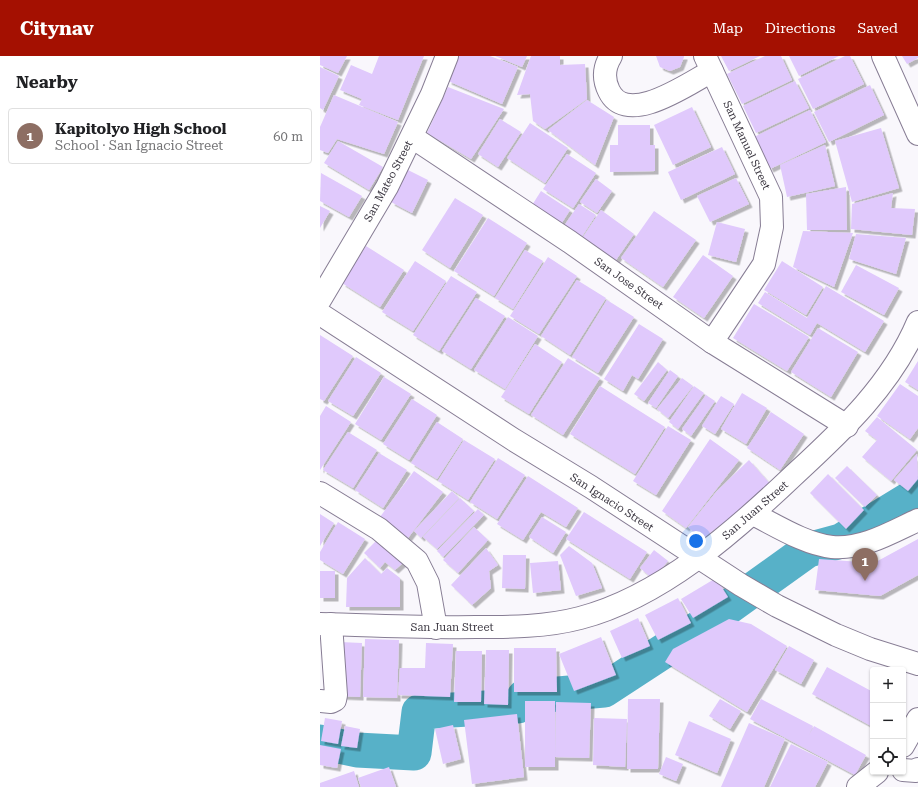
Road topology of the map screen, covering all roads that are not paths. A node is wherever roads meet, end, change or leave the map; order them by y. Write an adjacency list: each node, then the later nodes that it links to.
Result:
1 (447, 56): 6 (street, San Mateo Street)
2 (611, 56): 4 (street)
3 (883, 56): 5 (street)
4 (708, 63): 10 (street, San Manuel Street)
5 (918, 134)
6 (412, 137): 7 (street, San Mateo Street); 10 (street, San Jose Street)
7 (320, 300)
8 (320, 314): 15 (street, San Ignacio Street)
9 (918, 322): 11 (street, San Juan Street)
10 (712, 342): 11 (street, San Jose Street)
11 (848, 426): 13 (street, San Juan Street)
12 (320, 493): 17 (street)
13 (753, 514): 14 (street); 15 (street, San Juan Street)
14 (918, 520)
15 (697, 558): 17 (street, San Juan Street); 19 (street, San Ignacio Street)
16 (325, 624): 17 (street, San Juan Street); 18 (street)
17 (436, 628)
18 (326, 654): 20 (street)
19 (918, 664)
20 (320, 701)
21 (918, 719): 22 (street)
22 (906, 741)
23 (918, 769): 24 (street)
24 (906, 770)
25 (873, 775): 26 (street)
26 (858, 787)

